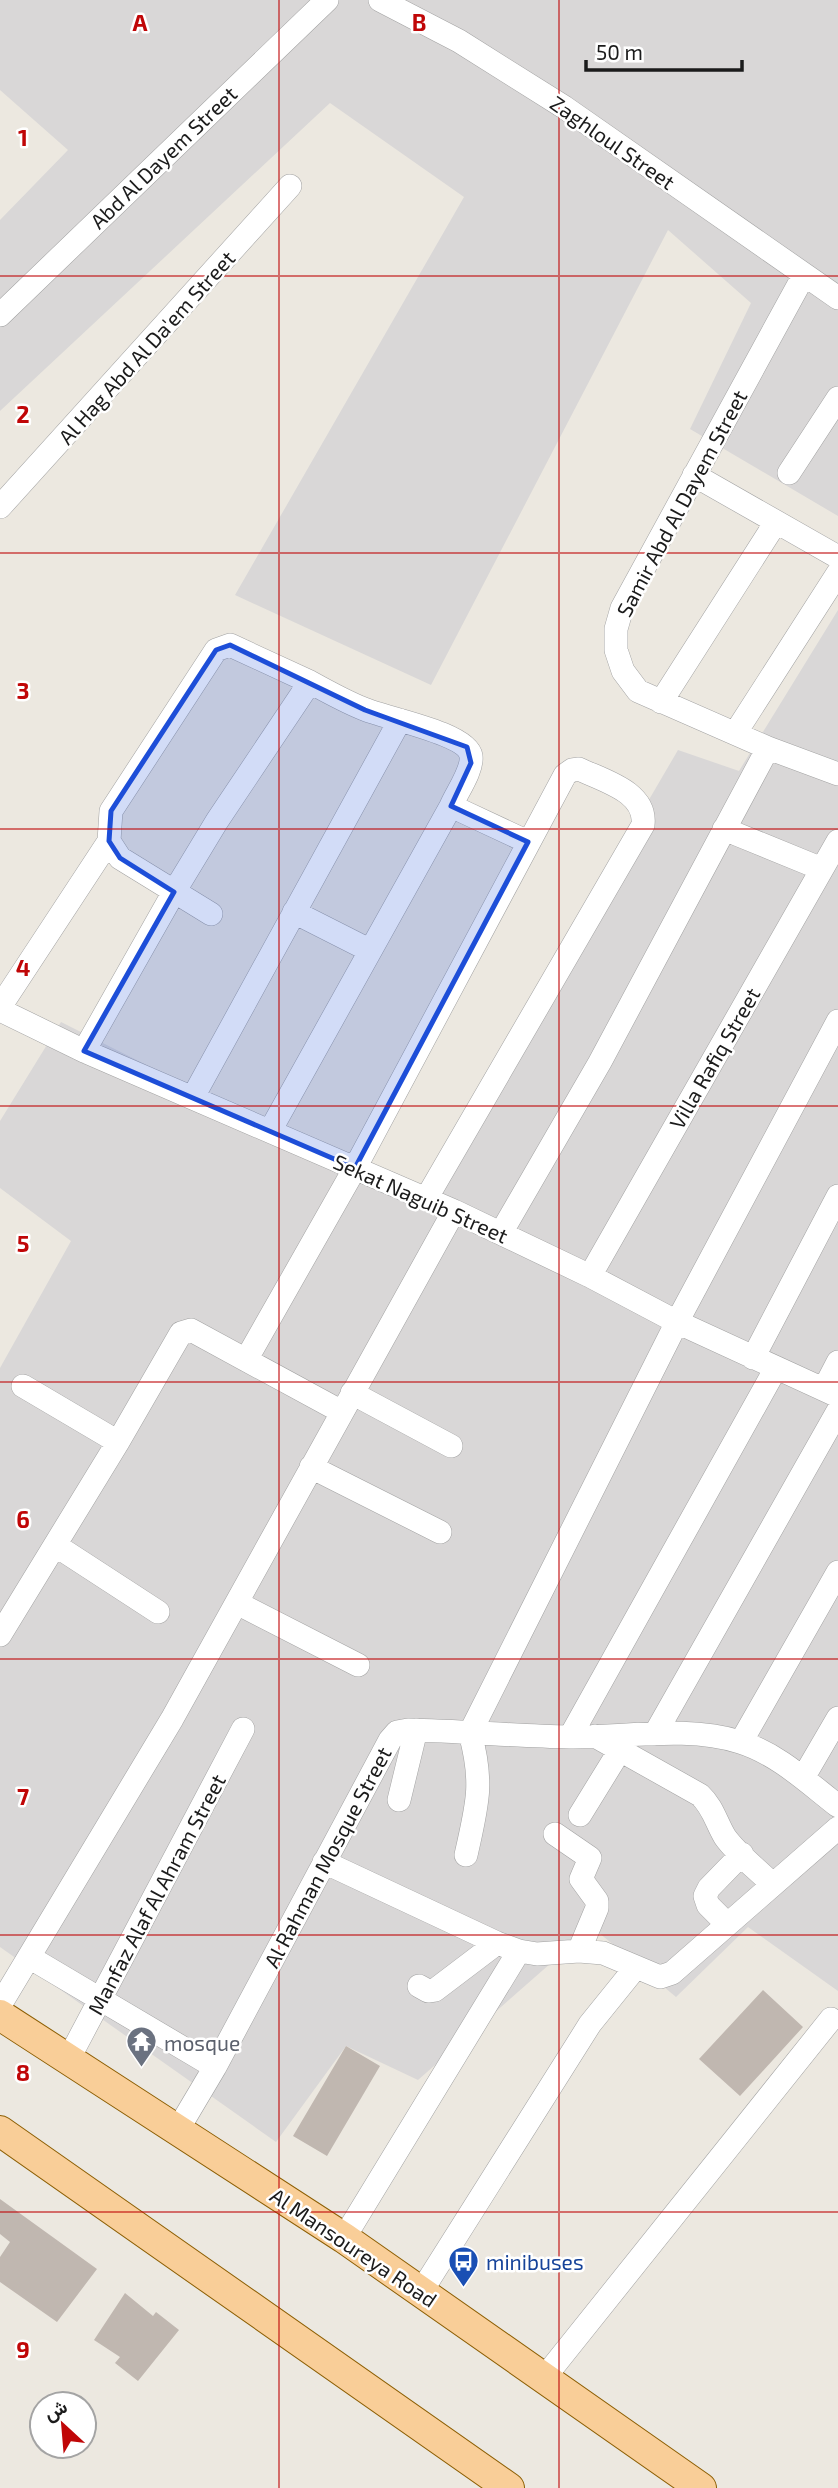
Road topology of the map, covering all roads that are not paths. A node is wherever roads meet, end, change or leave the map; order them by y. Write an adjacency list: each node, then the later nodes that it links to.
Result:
1 (327, 0): 6 (street, Abd Al Dayem Street)
2 (380, 0): 4 (street, Zaghloul Street)
3 (290, 186): 10 (street, Al Hag Abd Al Da'em Street)
4 (804, 275): 5 (street, Zaghloul Street); 9 (street, Samir Abd Al Dayem Street)
5 (838, 298)
6 (0, 315)
7 (838, 398): 8 (street)
8 (789, 473)
9 (694, 475): 11 (street); 15 (street, Samir Abd Al Dayem Street)
10 (0, 507)
11 (776, 522): 12 (street); 15 (street)
12 (838, 556)
13 (838, 573): 17 (street)
14 (310, 682): 16 (street); 22 (street); 25 (street)
15 (661, 702): 17 (street, Samir Abd Al Dayem Street)
16 (400, 720): 20 (street); 26 (street)
17 (736, 732): 18 (street, Samir Abd Al Dayem Street)
18 (768, 748): 19 (street, Samir Abd Al Dayem Street); 21 (street)
19 (838, 774)
20 (451, 806): 23 (street); 28 (street)
21 (724, 829): 24 (street); 38 (street)
22 (109, 841): 25 (street); 29 (street)
23 (528, 842): 34 (street); 36 (street)
24 (832, 855): 39 (street, Villa Rafiq Street)
25 (174, 892): 27 (street); 31 (street)
26 (294, 912): 28 (street); 32 (street)
27 (211, 914)
28 (369, 950): 33 (street)
29 (0, 1008): 31 (street, Sekat Naguib Street)
30 (838, 1021): 40 (street)
31 (85, 1051): 32 (street, Sekat Naguib Street)
32 (193, 1097): 33 (street, Sekat Naguib Street)
33 (270, 1131): 34 (street, Sekat Naguib Street)
34 (355, 1168): 36 (street, Sekat Naguib Street); 42 (street)
35 (838, 1196): 41 (street)
36 (426, 1199): 37 (street, Sekat Naguib Street)
37 (454, 1211): 38 (street, Sekat Naguib Street); 47 (street)
38 (501, 1233): 39 (street, Sekat Naguib Street)
39 (590, 1276): 40 (street, Sekat Naguib Street)
40 (677, 1322): 41 (street, Sekat Naguib Street); 62 (street)
41 (753, 1358): 44 (street, Sekat Naguib Street)
42 (246, 1360): 47 (street); 49 (street)
43 (838, 1362): 46 (street)
44 (776, 1368): 46 (street, Sekat Naguib Street); 65 (street)
45 (23, 1386): 49 (street)
46 (831, 1393)
47 (347, 1402): 50 (street); 51 (street)
48 (838, 1412): 63 (street)
49 (118, 1442): 53 (street)
50 (451, 1446)
51 (311, 1468): 52 (street); 55 (street)
52 (440, 1532)
53 (55, 1545): 56 (street); 57 (street)
54 (838, 1572): 66 (street)
55 (237, 1603): 58 (street); 81 (street)
56 (158, 1612)
57 (0, 1635)
58 (359, 1665)
59 (838, 1718): 68 (street)
60 (243, 1729): 84 (street, Manfaz Alaf Al Ahram Street)
61 (416, 1730): 62 (street, Al Rahman Mosque Street); 69 (street); 76 (street, Al Rahman Mosque Street)
62 (470, 1733): 65 (street, Al Rahman Mosque Street); 75 (street)
63 (655, 1734): 64 (street, Al Rahman Mosque Street); 66 (street, Al Rahman Mosque Street)
64 (595, 1736): 65 (street, Al Rahman Mosque Street); 67 (street)
65 (570, 1737)
66 (741, 1742): 68 (street, Al Rahman Mosque Street)
67 (620, 1750): 71 (street); 74 (street)
68 (803, 1778): 70 (street, Al Rahman Mosque Street)
69 (400, 1800)
70 (838, 1806)
71 (580, 1815)
72 (838, 1828): 77 (street)
73 (555, 1834): 80 (street)
74 (742, 1854): 77 (street); 78 (street)
75 (466, 1855)
76 (324, 1862): 79 (street); 89 (street, Al Rahman Mosque Street)
77 (772, 1884): 78 (street)
78 (727, 1924): 82 (street)
79 (508, 1947): 80 (street); 83 (street); 92 (street)
80 (579, 1951): 82 (street)
81 (29, 1957): 84 (street); 85 (street)
82 (636, 1967): 93 (street)
83 (419, 1986)
84 (101, 2000): 88 (street, Manfaz Alaf Al Ahram Street); 89 (street)
85 (0, 2006)
86 (0, 2015): 88 (main road, Al Mansoureya Road)
87 (831, 2019): 94 (street)
88 (68, 2060): 91 (main road, Al Mansoureya Road)
89 (215, 2067): 91 (street, Al Rahman Mosque Street)
90 (0, 2131): 95 (main road)
91 (177, 2131): 92 (main road, Al Mansoureya Road)
92 (344, 2238): 93 (main road, Al Mansoureya Road)
93 (421, 2292): 94 (main road, Al Mansoureya Road)
94 (544, 2378): 96 (main road, Al Mansoureya Road)
95 (509, 2488)
96 (701, 2488)

